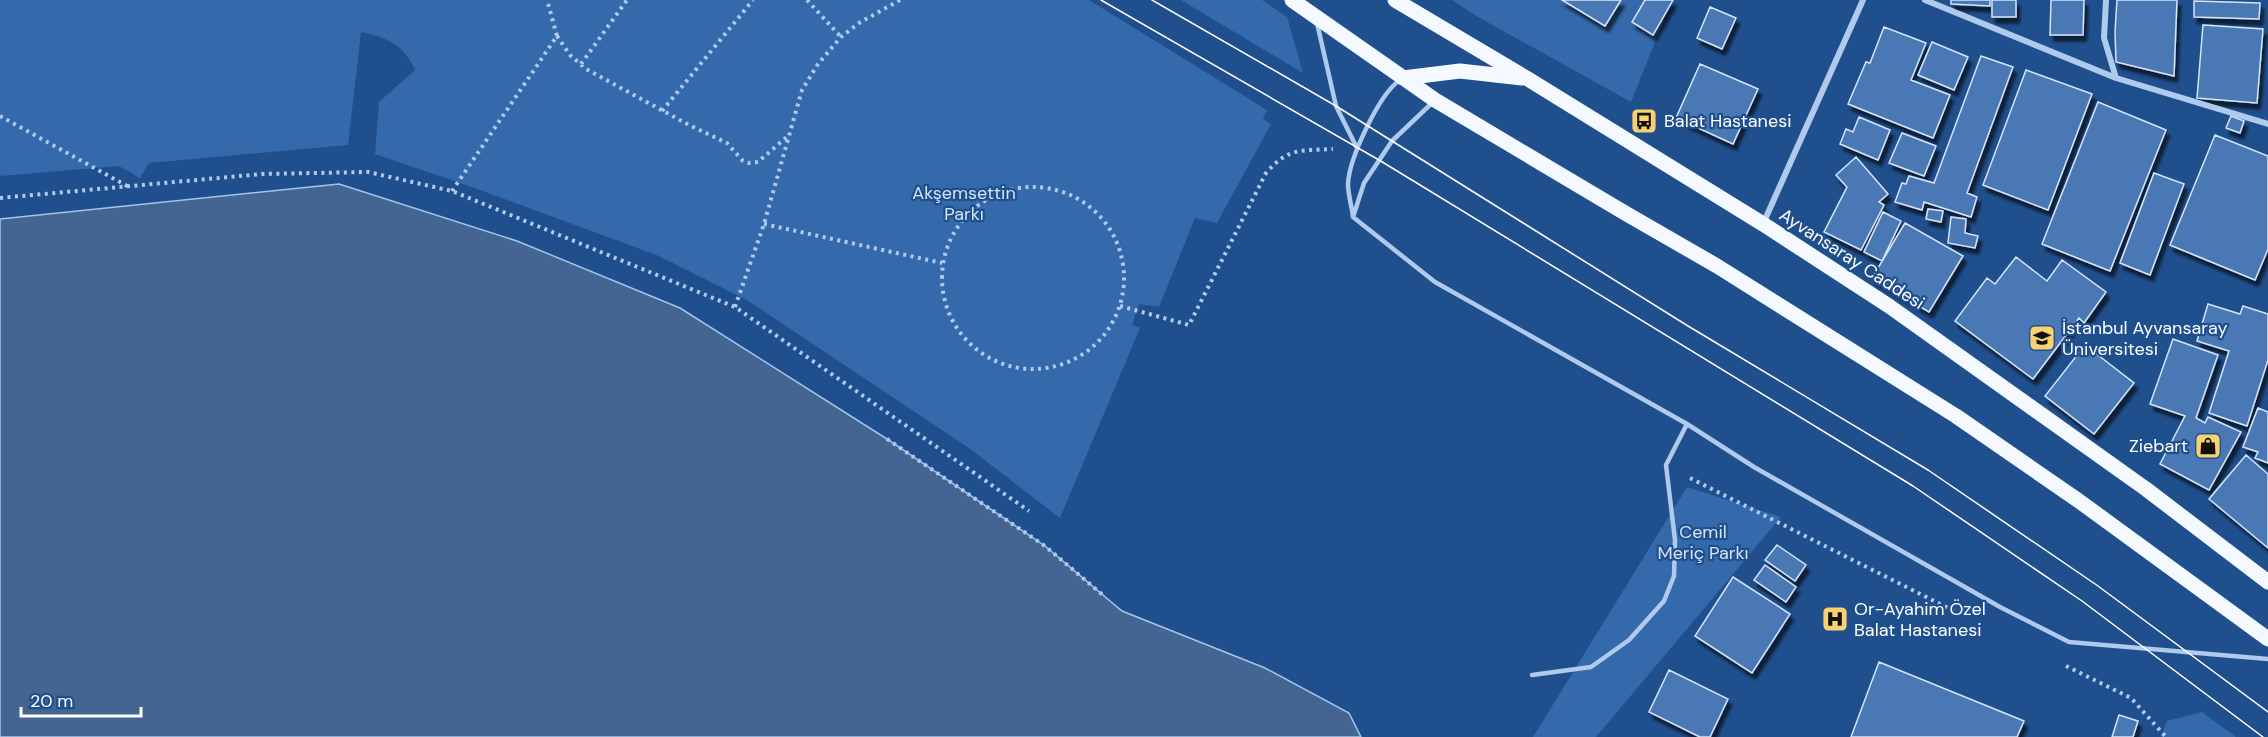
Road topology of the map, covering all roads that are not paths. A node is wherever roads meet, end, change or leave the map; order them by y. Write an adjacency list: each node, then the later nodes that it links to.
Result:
1 (1292, 0): 6 (main road)
2 (1395, 0): 9 (main road, Ayvansaray Caddesi)
3 (1863, 0): 14 (street)
4 (1925, 0): 8 (street)
5 (2106, 0): 8 (street)
6 (1316, 17): 7 (main road); 12 (lane)
7 (1403, 78): 9 (main road); 10 (main road); 12 (lane)
8 (2116, 78): 11 (street)
9 (1528, 79): 14 (main road, Ayvansaray Caddesi)
10 (1435, 100): 13 (lane); 17 (main road)
11 (2268, 124)
12 (1357, 148): 13 (lane)
13 (1353, 217): 15 (lane)
14 (1763, 224): 16 (main road, Ayvansaray Caddesi)
15 (1687, 423): 18 (lane); 19 (lane)
16 (2268, 582)
17 (2268, 639)
18 (2268, 659)
19 (1532, 675)

